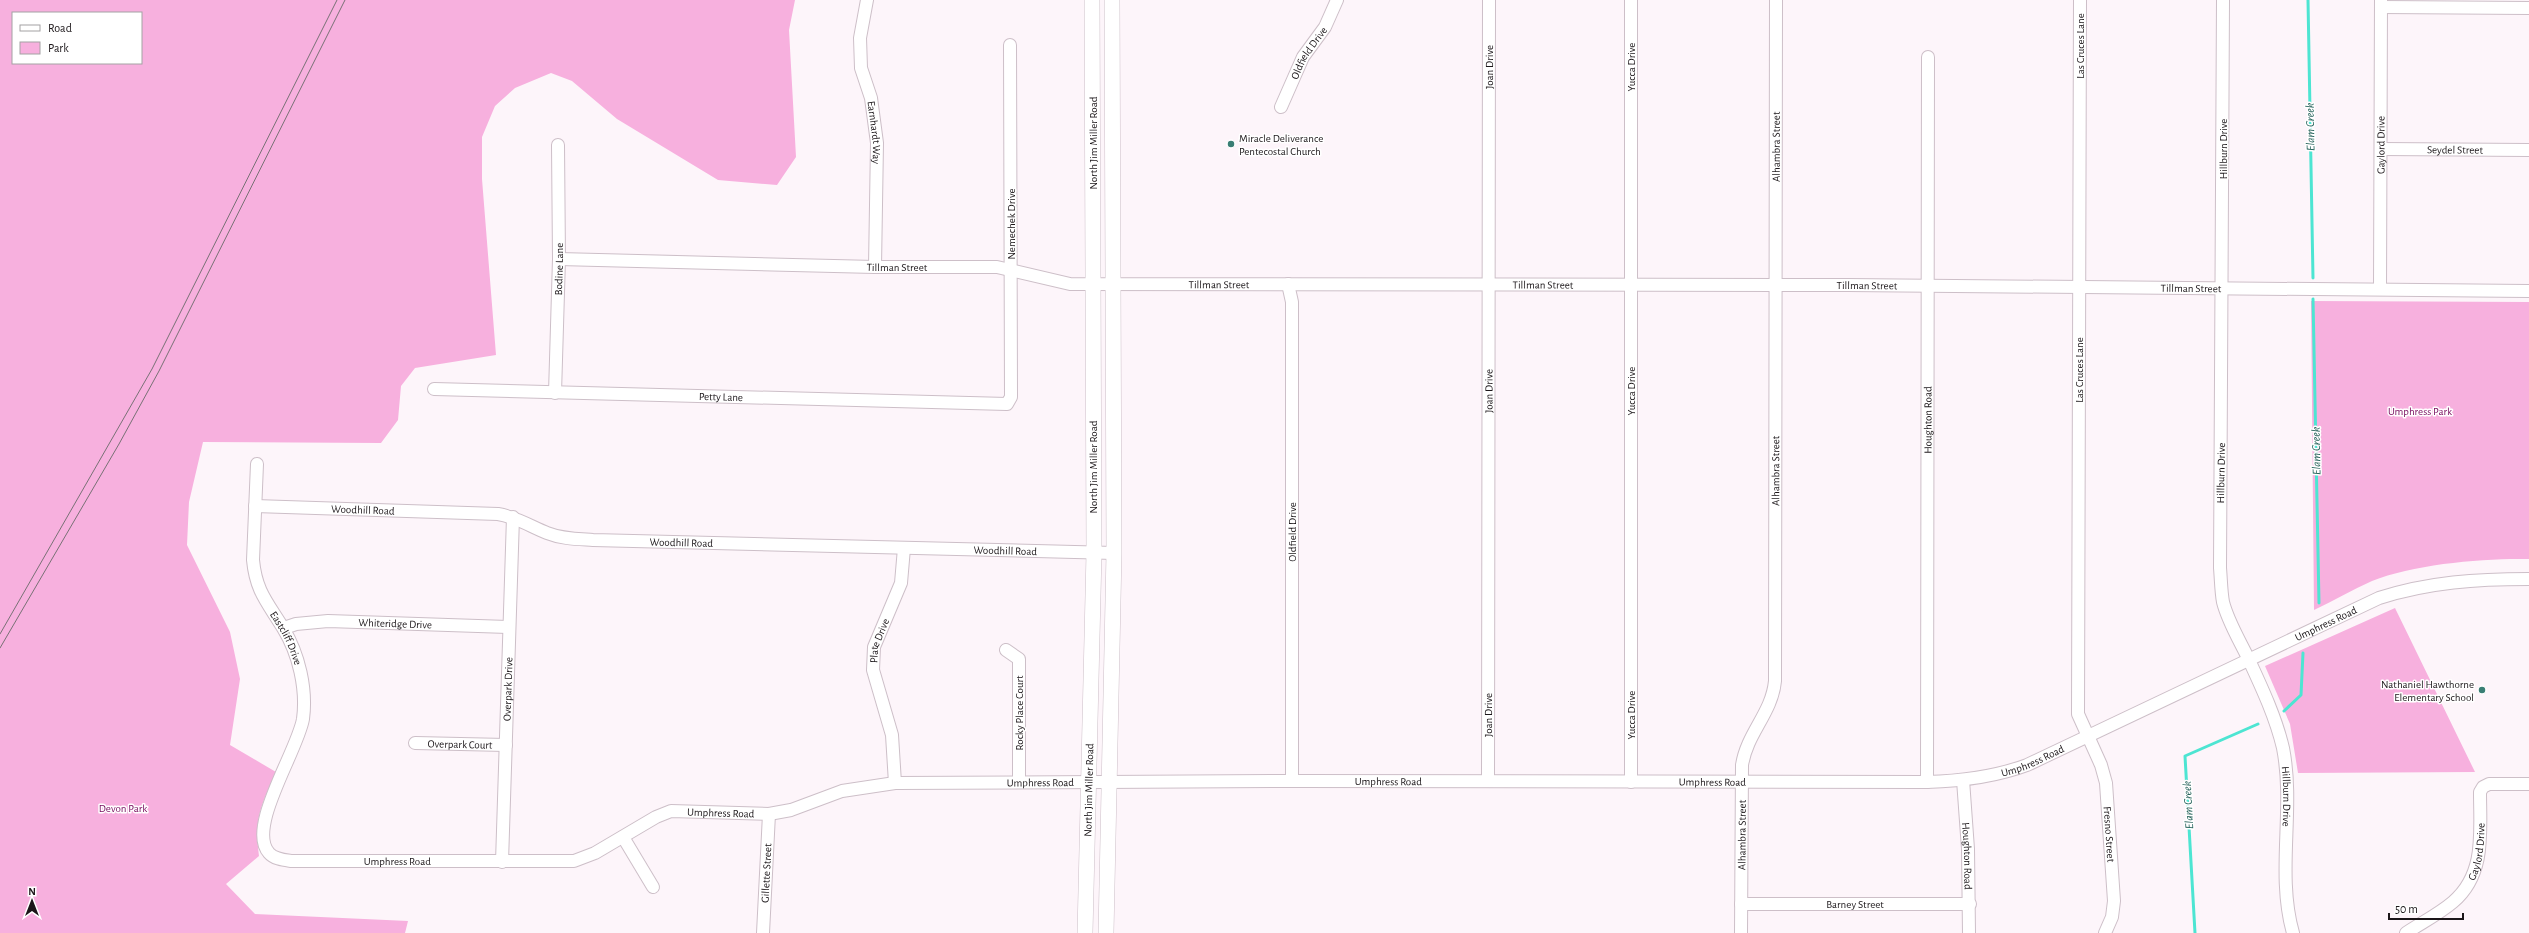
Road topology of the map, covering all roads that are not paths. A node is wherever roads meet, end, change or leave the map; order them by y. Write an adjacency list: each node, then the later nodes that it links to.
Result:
1 (867, 0): 19 (street, Earnhardt Way)
2 (1092, 0): 21 (main road, North Jim Miller Road)
3 (1112, 0): 22 (main road, North Jim Miller Road)
4 (1337, 0): 14 (street, Oldfield Drive)
5 (1489, 0): 24 (street, Joan Drive)
6 (1631, 0): 25 (street, Yucca Drive)
7 (1776, 0): 26 (street, Alhambra Street)
8 (2080, 0): 28 (street, Las Cruces Lane)
9 (2223, 0): 29 (street, Hillburn Drive)
10 (2381, 4): 11 (street); 16 (street, Gaylord Drive)
11 (2529, 8)
12 (1010, 44): 20 (street, Nemechek Drive)
13 (1928, 57): 27 (street, Houghton Road)
14 (1281, 107)
15 (558, 145): 18 (street, Bodine Lane)
16 (2382, 149): 17 (street, Seydel Street); 30 (street, Gaylord Drive)
17 (2529, 150)
18 (559, 259): 19 (street, Tillman Street); 33 (street, Bodine Lane)
19 (875, 267): 20 (street, Tillman Street)
20 (1011, 270): 21 (street, Tillman Street); 34 (street, Nemechek Drive)
21 (1093, 283): 22 (street, Tillman Street); 39 (main road, North Jim Miller Road)
22 (1113, 283): 23 (street, Tillman Street); 40 (main road, North Jim Miller Road)
23 (1288, 284): 24 (street, Tillman Street); 50 (street, Oldfield Drive)
24 (1488, 284): 25 (street, Tillman Street); 53 (street, Joan Drive)
25 (1631, 285): 26 (street, Tillman Street); 54 (street, Yucca Drive)
26 (1776, 285): 27 (street, Tillman Street); 58 (street, Alhambra Street)
27 (1927, 286): 28 (street, Tillman Street); 55 (street, Houghton Road)
28 (2080, 288): 29 (street, Tillman Street); 46 (street, Las Cruces Lane)
29 (2222, 289): 30 (street, Tillman Street); 45 (street, Hillburn Drive)
30 (2380, 289): 31 (street, Tillman Street)
31 (2529, 291)
32 (434, 389): 33 (street, Petty Lane)
33 (555, 393): 34 (street, Petty Lane)
34 (1008, 403)
35 (257, 464): 36 (street, Eastcliff Drive)
36 (254, 506): 37 (street, Woodhill Road); 43 (street, Eastcliff Drive)
37 (513, 517): 38 (street, Woodhill Road); 42 (street, Overpark Drive)
38 (904, 548): 39 (street, Woodhill Road); 56 (street, Plate Drive)
39 (1094, 553): 40 (street, Woodhill Road); 57 (main road, North Jim Miller Road)
40 (1114, 553): 52 (main road, North Jim Miller Road)
41 (2529, 579): 45 (street, Umphress Road)
42 (508, 627): 43 (street, Whiteridge Drive); 48 (street, Overpark Drive)
43 (284, 628): 60 (street, Eastcliff Drive)
44 (1006, 650): 51 (street, Rocky Place Court)
45 (2249, 661): 46 (street, Umphress Road); 73 (street, Hillburn Drive)
46 (2088, 738): 49 (street, Umphress Road); 72 (street, Fresno Street)
47 (415, 743): 48 (street, Overpark Court)
48 (506, 745): 63 (street, Overpark Drive)
49 (1963, 780): 55 (street, Umphress Road); 66 (street, Houghton Road)
50 (1292, 781): 52 (street, Umphress Road); 53 (street, Umphress Road)
51 (1019, 782): 56 (street, Umphress Road); 57 (street, Umphress Road)
52 (1108, 782): 57 (street, Umphress Road); 69 (main road, North Jim Miller Road)
53 (1488, 782): 54 (street, Umphress Road)
54 (1631, 782): 58 (street, Umphress Road)
55 (1928, 782): 58 (street, Umphress Road)
56 (894, 783): 61 (street, Umphress Road)
57 (1090, 783): 68 (main road, North Jim Miller Road)
58 (1742, 783): 65 (street, Alhambra Street)
59 (2529, 784): 74 (street, Gaylord Drive)
60 (267, 810): 63 (street, Umphress Road)
61 (769, 814): 62 (street, Umphress Road); 67 (street, Gillette Street)
62 (623, 837): 63 (street, Umphress Road); 64 (street)
63 (502, 862)
64 (653, 887)
65 (1741, 904): 66 (street, Barney Street); 70 (street, Alhambra Street)
66 (1970, 904): 71 (street, Houghton Road)
67 (763, 933)
68 (1085, 933)
69 (1106, 933)
70 (1741, 933)
71 (1969, 933)
72 (2105, 933)
73 (2293, 933)
74 (2406, 933)

